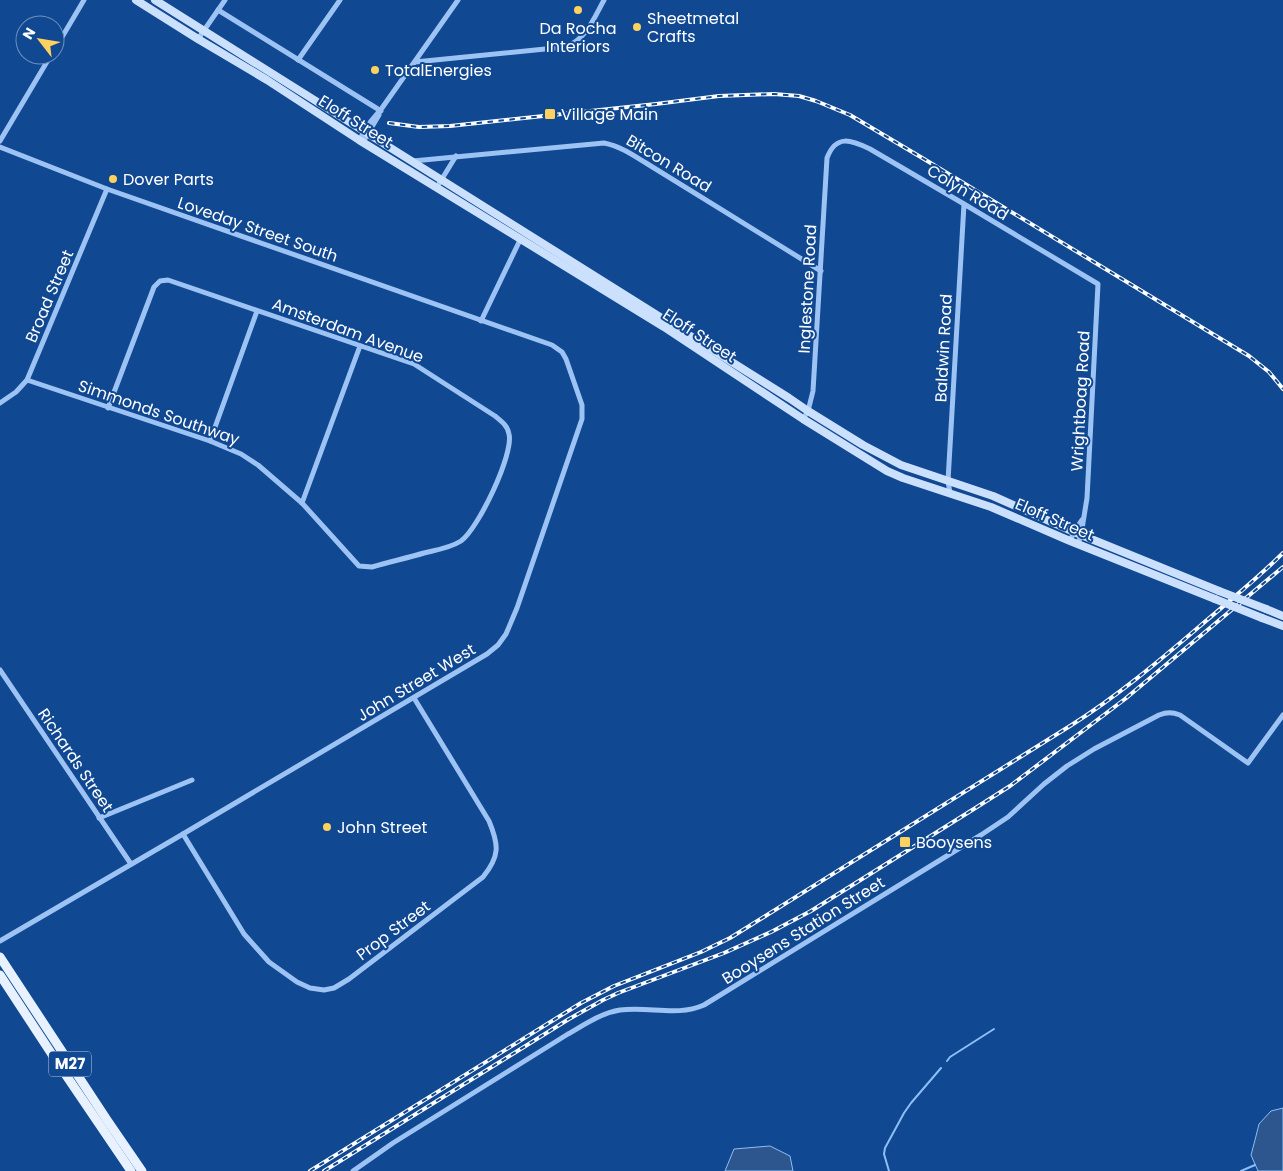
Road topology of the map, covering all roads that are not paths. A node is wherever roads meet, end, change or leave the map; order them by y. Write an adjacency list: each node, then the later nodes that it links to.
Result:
1 (84, 0): 10 (street)
2 (136, 0): 11 (street, Eloff Street)
3 (154, 0): 9 (street, Eloff Street)
4 (225, 0): 8 (street)
5 (340, 0): 12 (street)
6 (458, 0): 13 (street)
7 (604, 0): 13 (street)
8 (218, 10): 9 (street); 12 (street)
9 (203, 31): 11 (street); 15 (street, Eloff Street)
10 (65, 32)
11 (198, 39): 15 (street, Eloff Street)
12 (298, 60): 16 (street)
13 (415, 62): 16 (street)
14 (45, 65): 18 (street)
15 (287, 88): 17 (street, Eloff Street); 19 (street, Eloff Street)
16 (381, 110): 17 (street)
17 (366, 133): 19 (street); 23 (street, Eloff Street)
18 (0, 141)
19 (361, 141): 24 (street, Eloff Street)
20 (0, 147): 25 (street, Loveday Street South)
21 (456, 156): 23 (street, Bitcon Road); 24 (street); 28 (street, Bitcon Road)
22 (827, 158): 26 (street, Colyn Road); 28 (street, Inglestone Road)
23 (411, 161): 24 (street, Eloff Street)
24 (439, 183): 27 (street, Eloff Street)
25 (108, 189): 31 (street, Loveday Street South); 34 (street, Broad Street)
26 (964, 204): 29 (street, Colyn Road); 40 (street, Baldwin Road)
27 (522, 236): 31 (street); 33 (street, Eloff Street)
28 (821, 272): 37 (street, Inglestone Road)
29 (1098, 284): 45 (street, Wrightboag Road)
30 (257, 311): 32 (street, Amsterdam Avenue); 36 (street, Amsterdam Avenue); 39 (street)
31 (481, 321): 54 (street, John Street West)
32 (360, 346): 42 (street); 48 (street, Amsterdam Avenue)
33 (721, 360): 37 (street, Eloff Street); 38 (street, Eloff Street)
34 (27, 380): 35 (street, Broad Street); 36 (street, Simmonds Southway)
35 (0, 403)
36 (108, 408): 39 (street, Simmonds Southway)
37 (808, 411): 38 (street, Inglestone Road); 40 (street, Eloff Street)
38 (803, 419): 41 (street, Eloff Street)
39 (210, 441): 42 (street, Simmonds Southway)
40 (948, 481): 41 (street, Baldwin Road); 43 (street, Eloff Street)
41 (950, 493): 44 (street, Eloff Street)
42 (302, 503): 48 (street, Simmonds Southway)
43 (1020, 508): 44 (street); 45 (street, Eloff Street)
44 (1016, 518): 46 (street, Eloff Street)
45 (1078, 533): 46 (street, Wrightboag Road); 47 (street, Wrightboag Road); 49 (street, Eloff Street)
46 (1070, 541): 47 (street, Eloff Street)
47 (1078, 544): 50 (street, Eloff Street)
48 (359, 566)
49 (1175, 573): 50 (street); 51 (street, Eloff Street, bridge)
50 (1172, 582): 52 (street, Eloff Street, bridge)
51 (1283, 616)
52 (1283, 626)
53 (0, 670): 57 (street, Richards Street)
54 (414, 698): 58 (street, John Street West); 58 (street, Prop Street)
55 (1283, 715): 65 (street, Booysens Station Street)
56 (192, 780): 57 (street)
57 (99, 818): 59 (street, Richards Street)
58 (183, 834): 59 (street, John Street West)
59 (131, 864): 60 (street, John Street West)
60 (0, 941)
61 (0, 957): 64 (main road, M27)
62 (0, 975): 63 (main road, M27)
63 (131, 1171)
64 (142, 1171)
65 (352, 1171)

